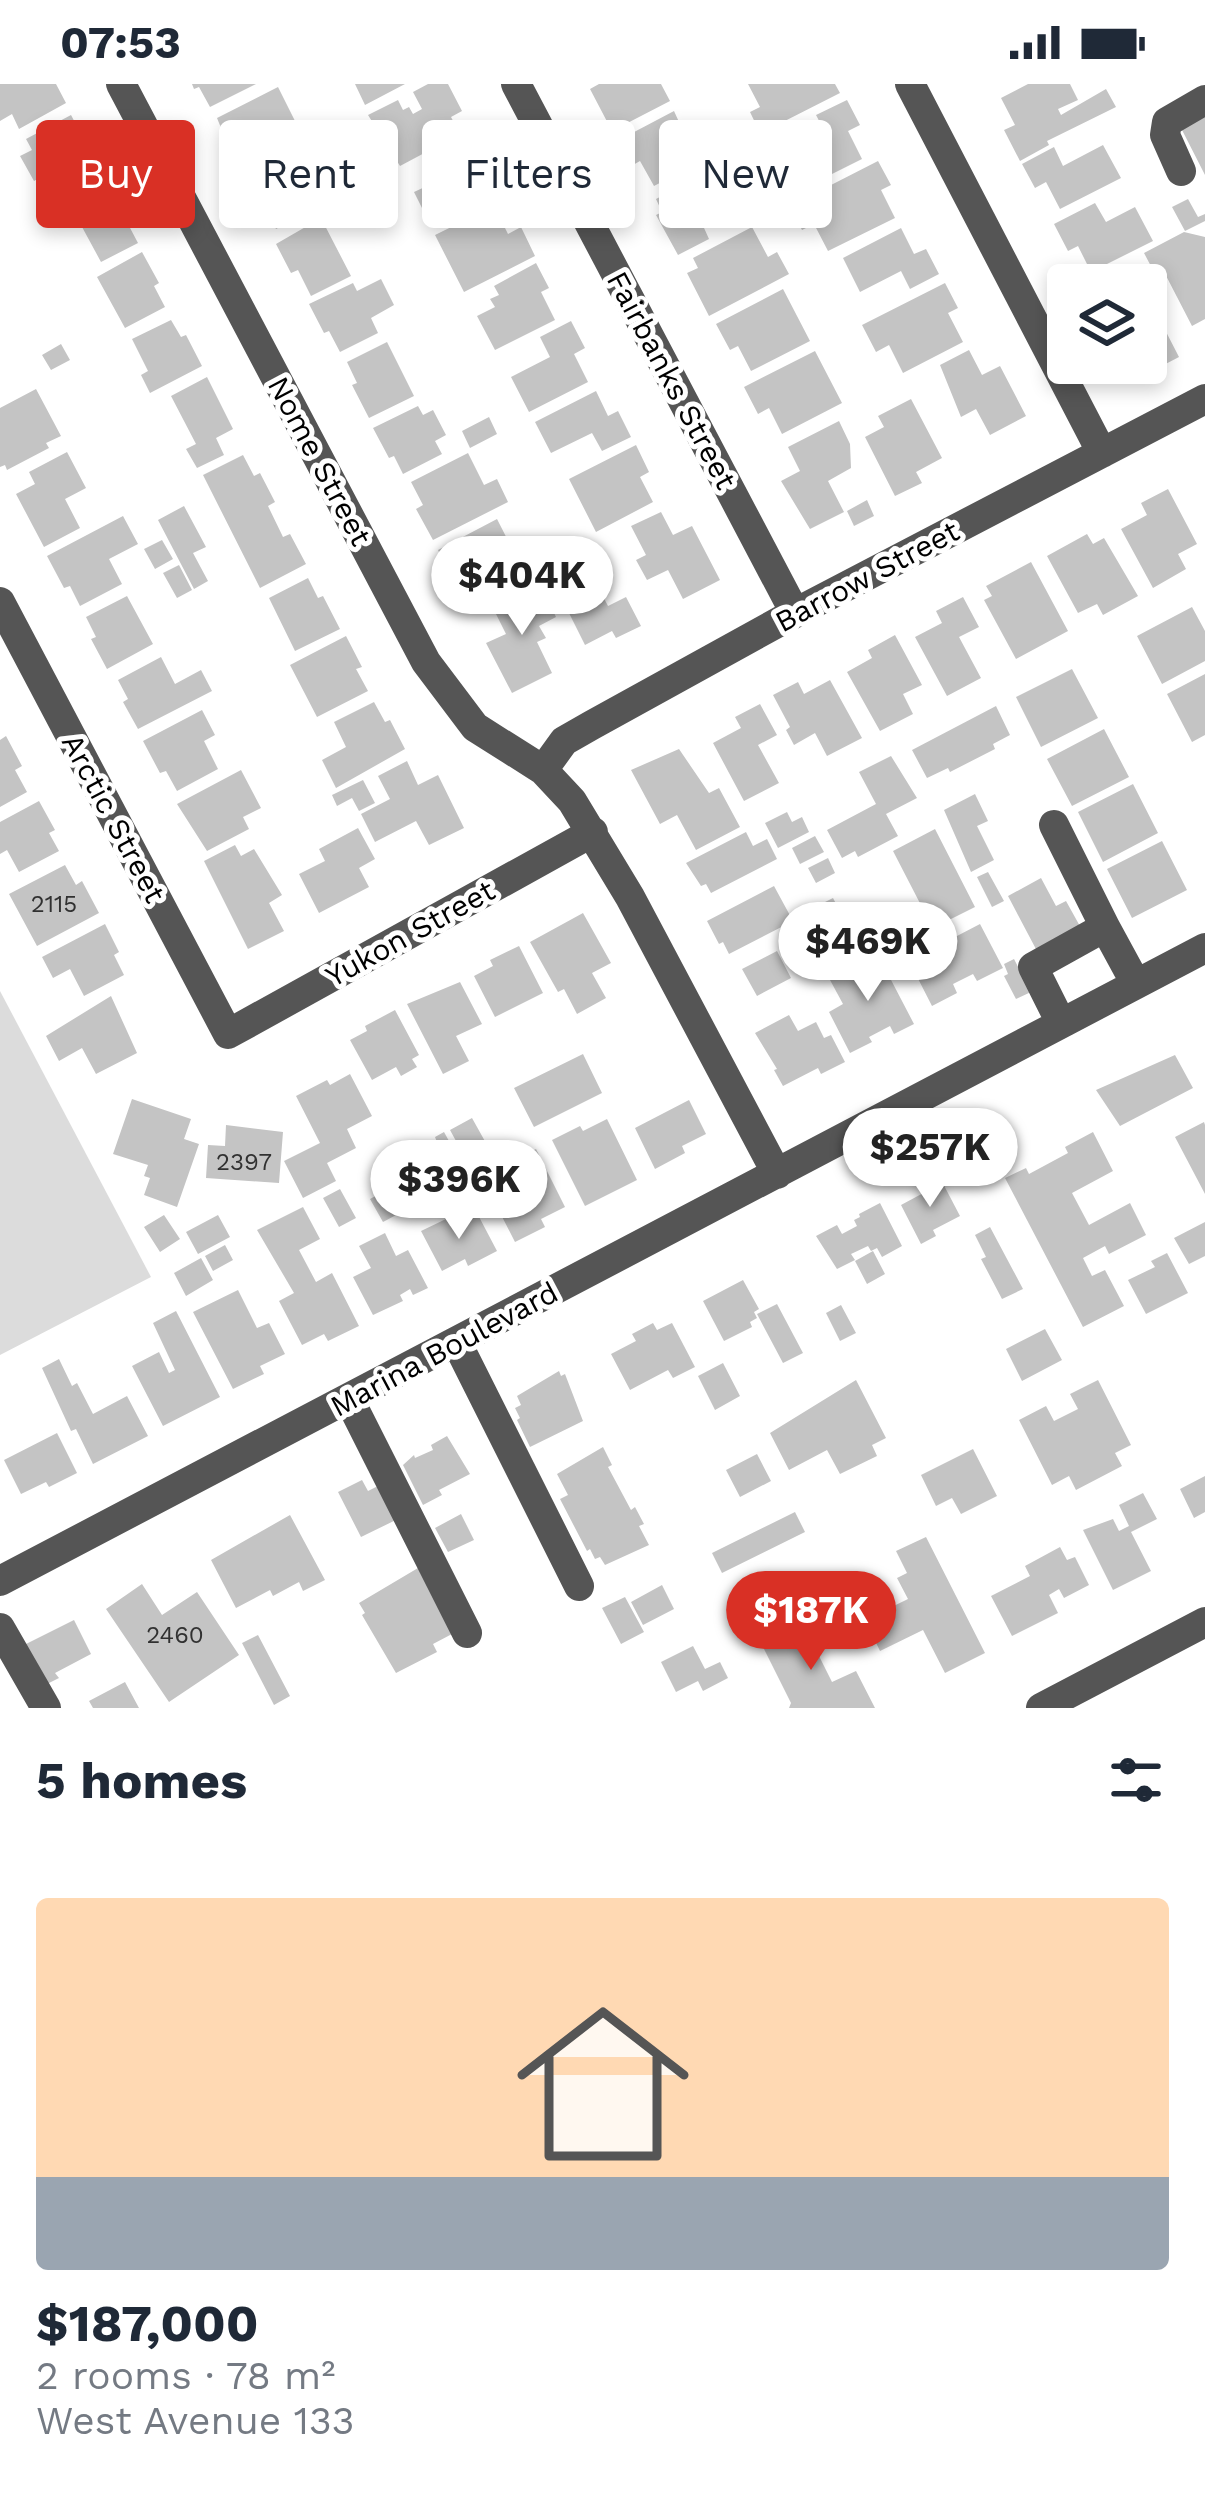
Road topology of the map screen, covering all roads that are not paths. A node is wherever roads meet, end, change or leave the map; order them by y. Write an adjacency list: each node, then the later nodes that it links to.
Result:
1 (121, 84): 10 (street, Nome Street)
2 (516, 84): 9 (street, Fairbanks Street)
3 (910, 84): 7 (street)
4 (1205, 100): 5 (street)
5 (1181, 171)
6 (1205, 399): 7 (street, Barrow Street)
7 (1102, 453): 9 (street, Barrow Street)
8 (0, 602): 17 (street, Arctic Street)
9 (795, 613): 10 (street, Barrow Street)
10 (543, 770): 12 (street, Nome Street)
11 (1054, 825): 13 (street)
12 (593, 832): 17 (street, Yukon Street); 18 (street, Nome Street)
13 (1105, 927): 15 (street); 16 (street)
14 (1205, 947): 15 (street, Marina Boulevard)
15 (1136, 984): 16 (street, Marina Boulevard)
16 (1061, 1023): 18 (street, Marina Boulevard)
17 (228, 1034)
18 (777, 1174): 19 (street, Marina Boulevard)
19 (457, 1343): 20 (street, Marina Boulevard); 22 (street)
20 (349, 1399): 21 (street, Marina Boulevard); 25 (street)
21 (0, 1581)
22 (579, 1586)
23 (1205, 1622): 27 (street)
24 (0, 1628): 26 (street)
25 (467, 1633)
26 (46, 1708)
27 (1041, 1708)

